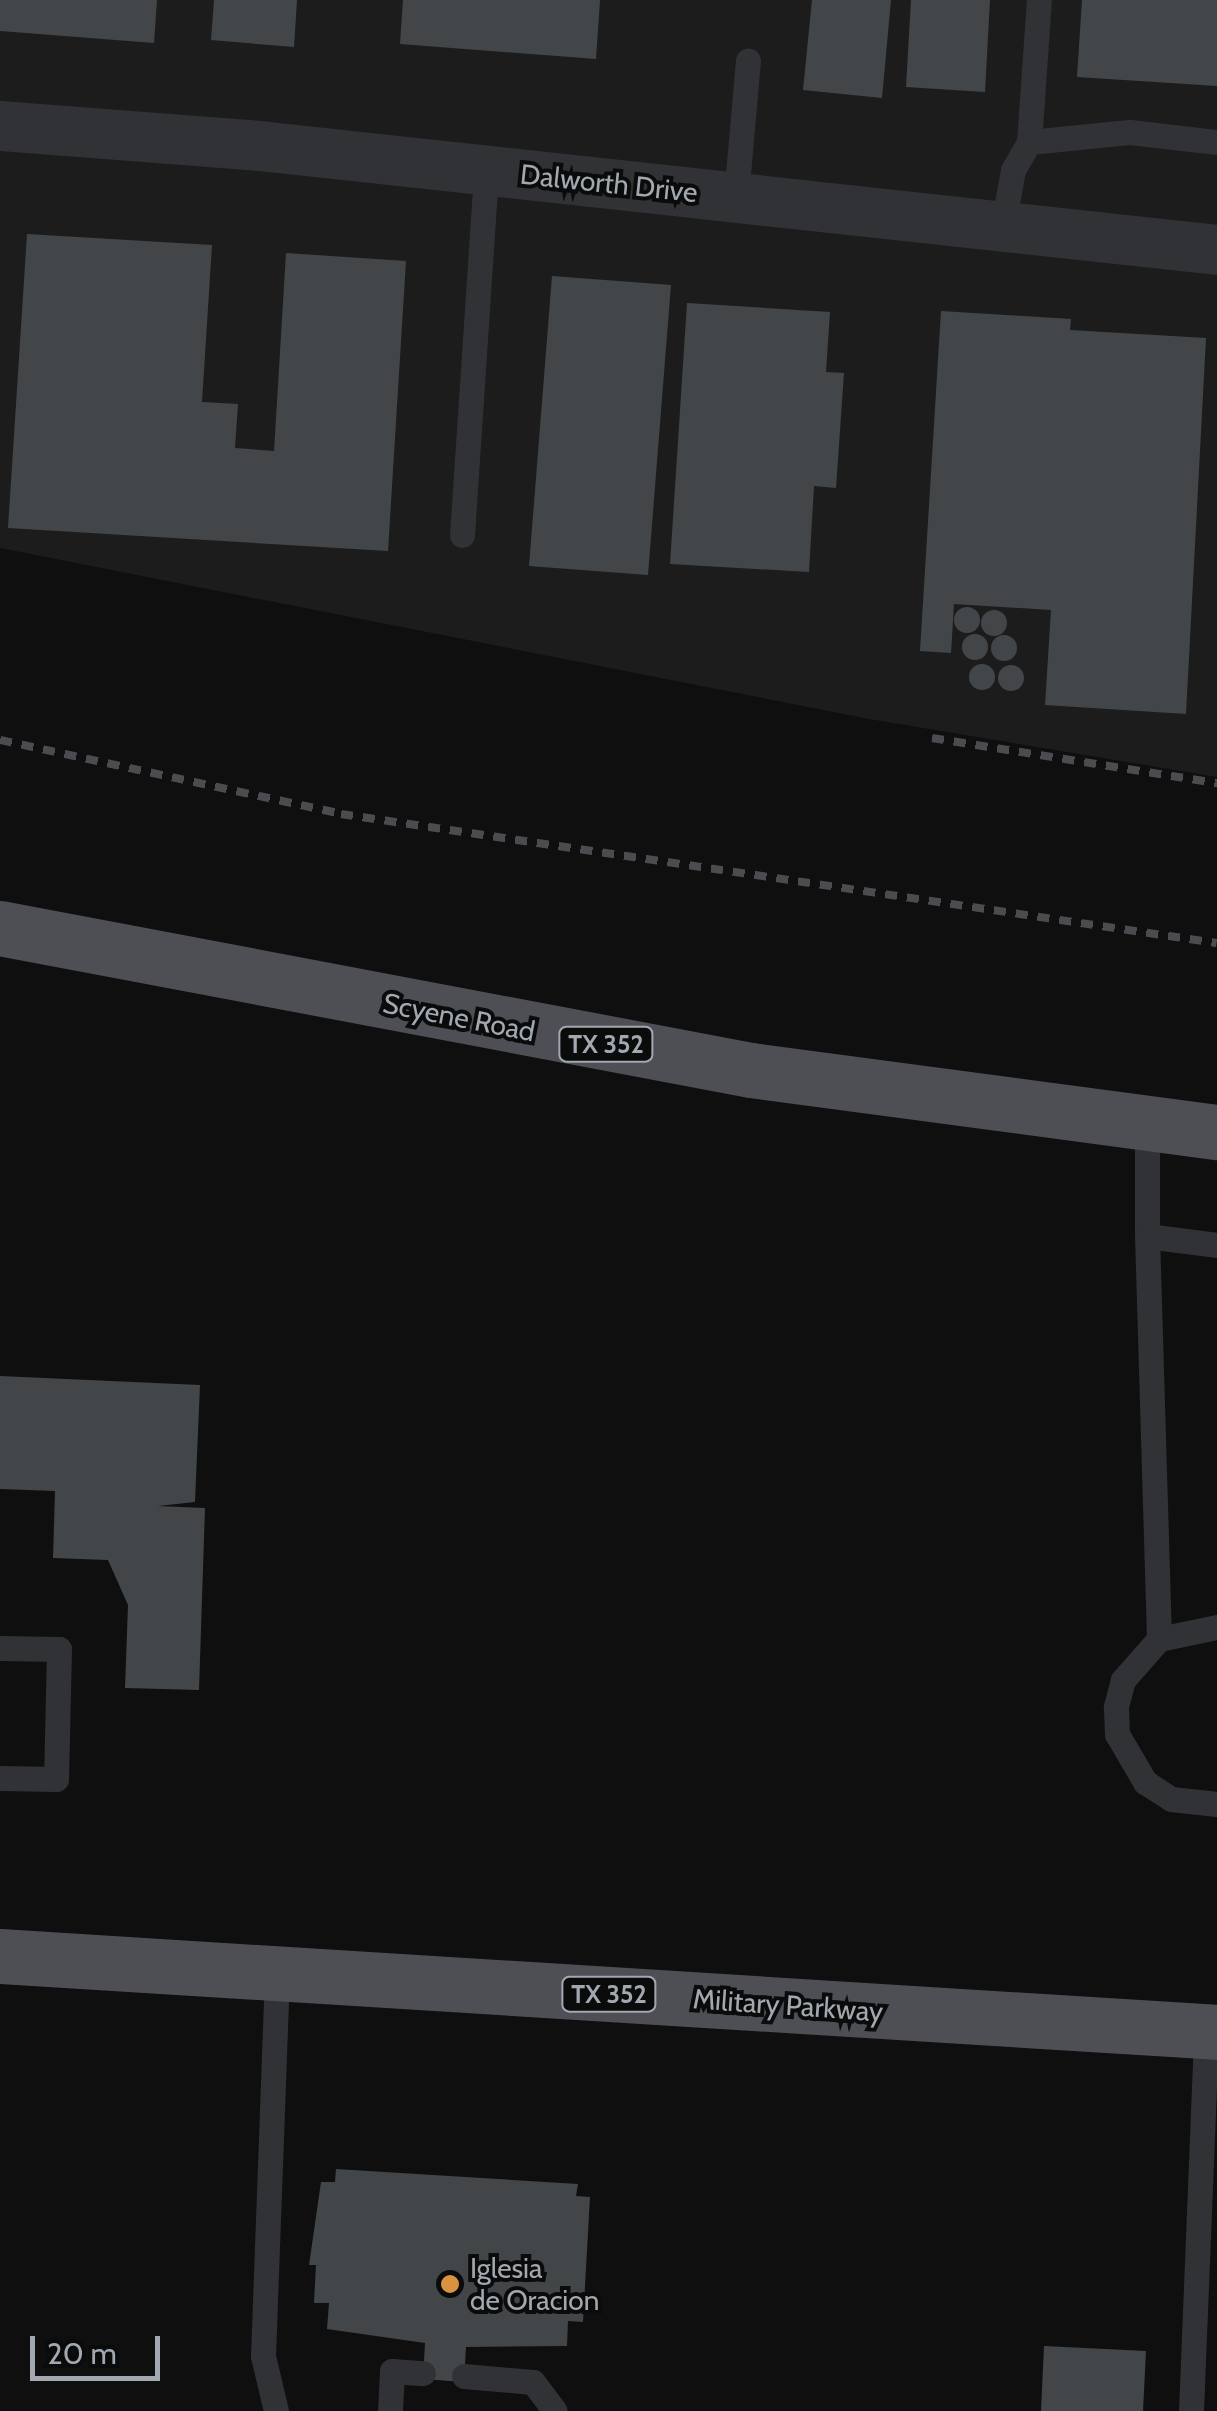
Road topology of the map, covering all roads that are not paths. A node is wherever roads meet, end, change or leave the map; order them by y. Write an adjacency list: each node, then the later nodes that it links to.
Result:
1 (1039, 0): 4 (lane)
2 (748, 62): 7 (lane)
3 (0, 126): 6 (street, Dalworth Drive)
4 (1029, 142): 5 (lane); 8 (lane)
5 (1217, 142)
6 (486, 170): 7 (street, Dalworth Drive); 10 (lane)
7 (736, 197): 8 (street, Dalworth Drive)
8 (1003, 226): 9 (street, Dalworth Drive)
9 (1217, 250)
10 (462, 535)
11 (0, 928): 12 (main road, Scyene Road / TX 352)
12 (1148, 1123): 13 (main road, Scyene Road / TX 352); 14 (lane)
13 (1217, 1132)
14 (1148, 1236): 15 (lane); 17 (lane)
15 (1217, 1245)
16 (1217, 1626): 17 (lane)
17 (1159, 1639): 20 (lane)
18 (0, 1648): 19 (lane)
19 (0, 1778)
20 (1217, 1804)
21 (0, 1956): 22 (main road, Military Parkway / TX 352)
22 (277, 1973): 23 (main road, Military Parkway / TX 352); 27 (lane)
23 (1211, 2031): 24 (lane)
24 (1209, 2143): 30 (lane)
25 (423, 2373): 28 (lane)
26 (464, 2376): 29 (lane)
27 (276, 2411)
28 (390, 2411)
29 (555, 2411)
30 (1191, 2411)

